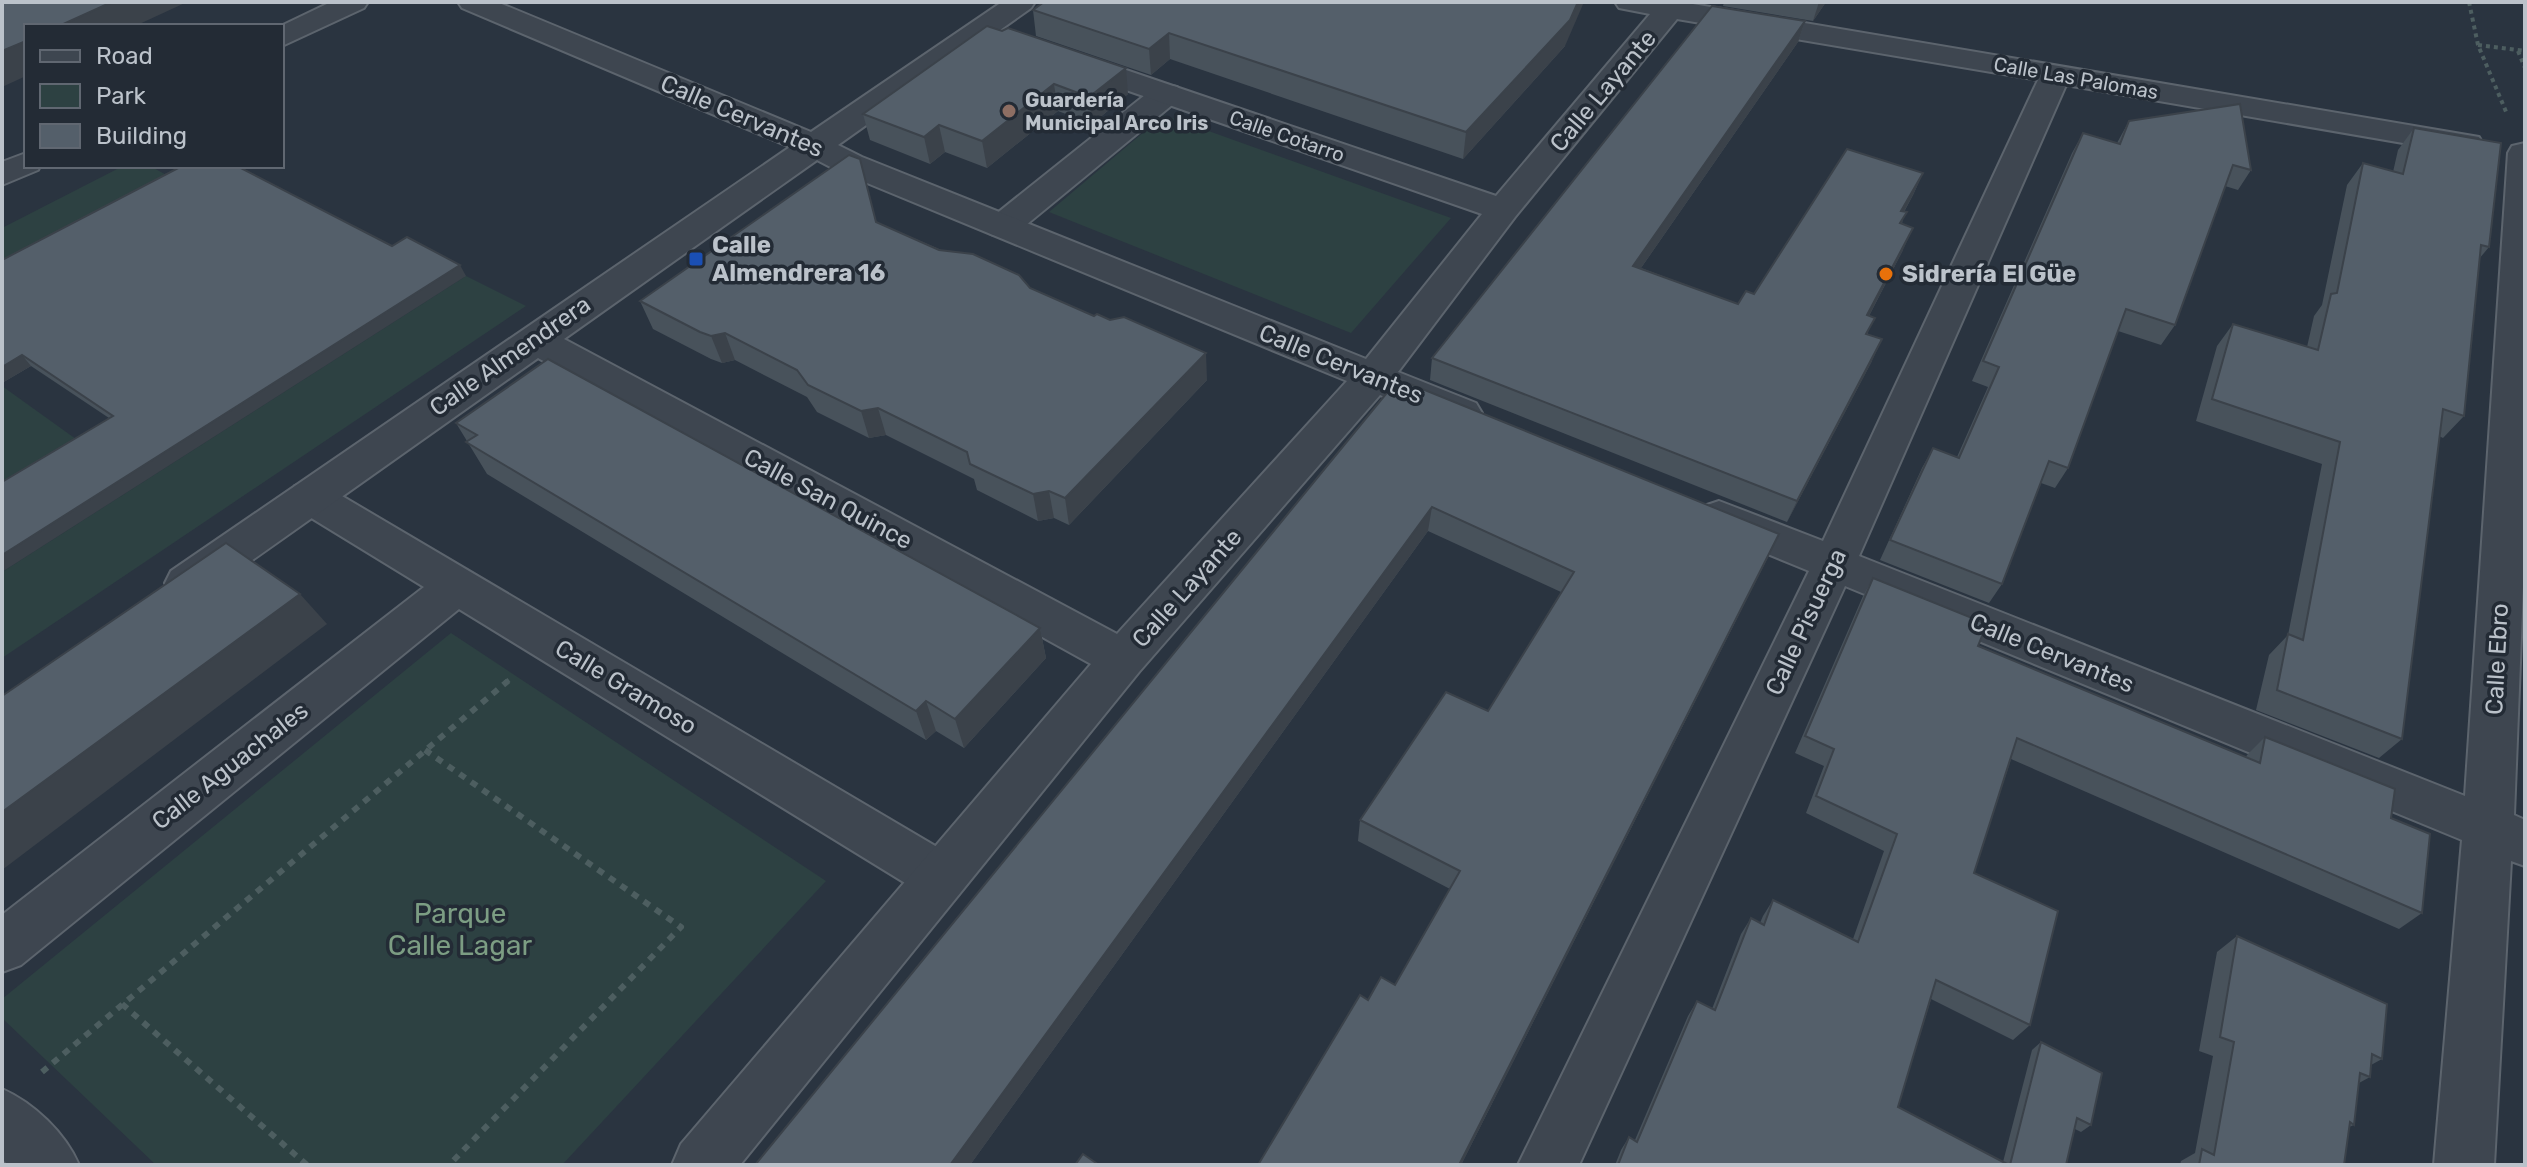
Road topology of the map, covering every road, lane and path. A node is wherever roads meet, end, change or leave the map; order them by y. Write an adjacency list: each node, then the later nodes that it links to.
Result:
1 (354, 2): 7 (street)
2 (472, 2): 15 (street, Calle Cervantes)
3 (1021, 2): 6 (street, Calle Almendrera)
4 (2469, 2): 8 (path)
5 (1650, 6): 12 (street, Calle Las Palomas); 18 (street, Calle Layante)
6 (981, 30): 13 (street, Calle Cotarro); 15 (street, Calle Almendrera)
7 (284, 36)
8 (2478, 45): 9 (path); 14 (path)
9 (2517, 50): 10 (path); 11 (path)
10 (2525, 51)
11 (2525, 68)
12 (2056, 74): 14 (street, Calle Las Palomas); 25 (street, Calle Pisuerga)
13 (1166, 94): 18 (street, Calle Cotarro); 19 (street)
14 (2520, 143): 31 (street, Calle Ebro)
15 (816, 146): 19 (street, Calle Cervantes); 20 (street, Calle Almendrera)
16 (24, 164): 17 (street)
17 (2, 175)
18 (1503, 210): 21 (street, Calle Layante)
19 (1003, 226): 21 (street, Calle Cervantes)
20 (533, 339): 23 (street, Calle Almendrera); 29 (street, Calle San Quince)
21 (1373, 377): 22 (street, Calle Cervantes); 29 (street, Calle Layante)
22 (1494, 426)
23 (310, 497): 26 (street, Calle Gramoso); 27 (street, Calle Almendrera)
24 (1686, 504): 25 (street, Calle Cervantes)
25 (1834, 564): 31 (street, Calle Cervantes); 41 (street, Calle Pisuerga)
26 (458, 585): 28 (street, Calle Gramoso); 33 (street, Calle Aguachales)
27 (156, 605)
28 (552, 643): 30 (path); 32 (street, Calle Gramoso)
29 (1123, 659): 32 (street, Calle Layante)
30 (425, 750): 34 (path); 39 (path)
31 (2507, 836): 42 (street, Calle Ebro)
32 (941, 877): 40 (street, Calle Layante)
33 (2, 947)
34 (122, 1004): 35 (path); 38 (path)
35 (38, 1075)
36 (2, 1118): 37 (street)
37 (49, 1165)
38 (307, 1165)
39 (449, 1165)
40 (702, 1165)
41 (1548, 1165)
42 (2464, 1165)

